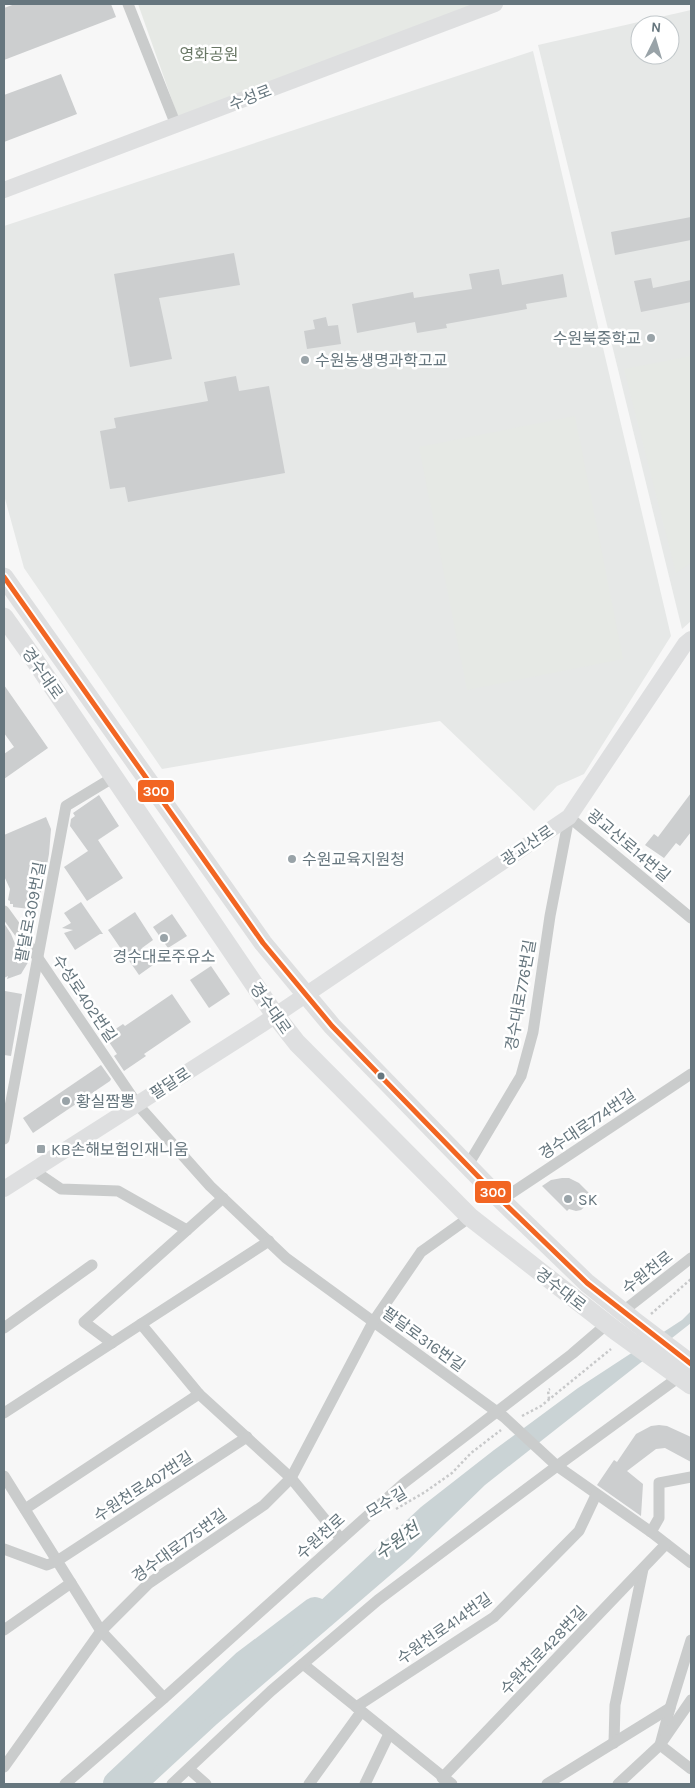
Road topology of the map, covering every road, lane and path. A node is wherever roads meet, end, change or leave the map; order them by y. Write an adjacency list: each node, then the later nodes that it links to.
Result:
1 (128, 4): 3 (street)
2 (495, 4): 3 (main road, 수성로)
3 (176, 125): 4 (main road, 수성로)
4 (4, 190)
5 (4, 577): 14 (main road, 경수대로)
6 (4, 617): 7 (main road, 경수대로)
7 (11, 638): 9 (main road, 경수대로)
8 (691, 639): 10 (main road, 광교산로)
9 (114, 777): 13 (street, 팔달로309번길); 15 (main road, 경수대로)
10 (568, 817): 12 (street, 광교산로14번길); 14 (main road, 광교산로); 19 (street, 경수대로776번길)
11 (4, 912): 13 (street, 수성로402번길)
12 (691, 918)
13 (38, 958): 17 (street, 수성로402번길); 18 (street, 팔달로309번길)
14 (306, 995): 15 (main road, 팔달로); 19 (main road, 경수대로)
15 (274, 1015): 17 (main road, 팔달로); 24 (main road, 경수대로)
16 (691, 1074): 23 (street, 경수대로774번길)
17 (137, 1104): 20 (main road, 팔달로); 22 (street, 팔달로316번길)
18 (4, 1138)
19 (468, 1165): 23 (main road, 경수대로)
20 (33, 1170): 21 (main road, 팔달로); 25 (street)
21 (4, 1189)
22 (222, 1198): 25 (street); 26 (street, 팔달로316번길)
23 (501, 1200): 30 (main road, 경수대로)
24 (470, 1217): 31 (street, 경수대로775번길); 34 (main road, 경수대로)
25 (187, 1230): 35 (street)
26 (269, 1242): 31 (street, 팔달로316번길); 32 (street)
27 (691, 1258): 30 (street, 수원천로)
28 (92, 1264): 33 (street)
29 (691, 1278): 30 (path)
30 (635, 1316): 36 (main road, 경수대로)
31 (373, 1322): 39 (street, 팔달로316번길); 46 (street, 경수대로775번길)
32 (141, 1324): 35 (street); 37 (street)
33 (4, 1328)
34 (612, 1334): 36 (main road, 경수대로); 39 (street, 수원천로); 40 (path)
35 (112, 1343): 38 (street)
36 (684, 1371): 43 (street)
37 (199, 1394): 42 (street); 48 (street)
38 (4, 1413)
39 (501, 1415): 43 (street, 팔달로316번길); 51 (street, 수원천로)
40 (521, 1416)
41 (503, 1429): 49 (path, 모수길)
42 (247, 1438): 46 (street); 54 (street, 수원천로407번길)
43 (555, 1464): 47 (street); 61 (street)
44 (4, 1476): 48 (street)
45 (691, 1476): 50 (street)
46 (291, 1478): 51 (street); 59 (street, 경수대로775번길)
47 (596, 1495): 50 (street); 65 (street, 수원천로414번길)
48 (25, 1509): 54 (street)
49 (393, 1510)
50 (651, 1532): 52 (street)
51 (341, 1539): 62 (street, 수원천로)
52 (666, 1544): 55 (street); 56 (street, 수원천로428번길)
53 (4, 1549): 54 (street)
54 (57, 1561): 57 (street)
55 (691, 1563)
56 (643, 1569): 67 (street); 72 (street, 수원천로428번길)
57 (71, 1583): 58 (street); 59 (street)
58 (4, 1630)
59 (101, 1631): 62 (street); 69 (street, 경수대로775번길)
60 (691, 1640): 64 (street)
61 (303, 1664): 65 (street); 70 (street)
62 (164, 1698): 73 (street, 수원천로)
63 (691, 1700): 68 (street)
64 (670, 1708): 67 (street); 68 (street)
65 (359, 1709): 66 (street); 76 (street, 수원천로414번길)
66 (389, 1734): 72 (street); 77 (street)
67 (614, 1743): 78 (street)
68 (660, 1745): 71 (street); 79 (street)
69 (4, 1767)
70 (188, 1769): 74 (street); 75 (street)
71 (691, 1769)
72 (447, 1781)
73 (65, 1784)
74 (172, 1784)
75 (206, 1784)
76 (309, 1784)
77 (365, 1784)
78 (547, 1784)
79 (618, 1784)

